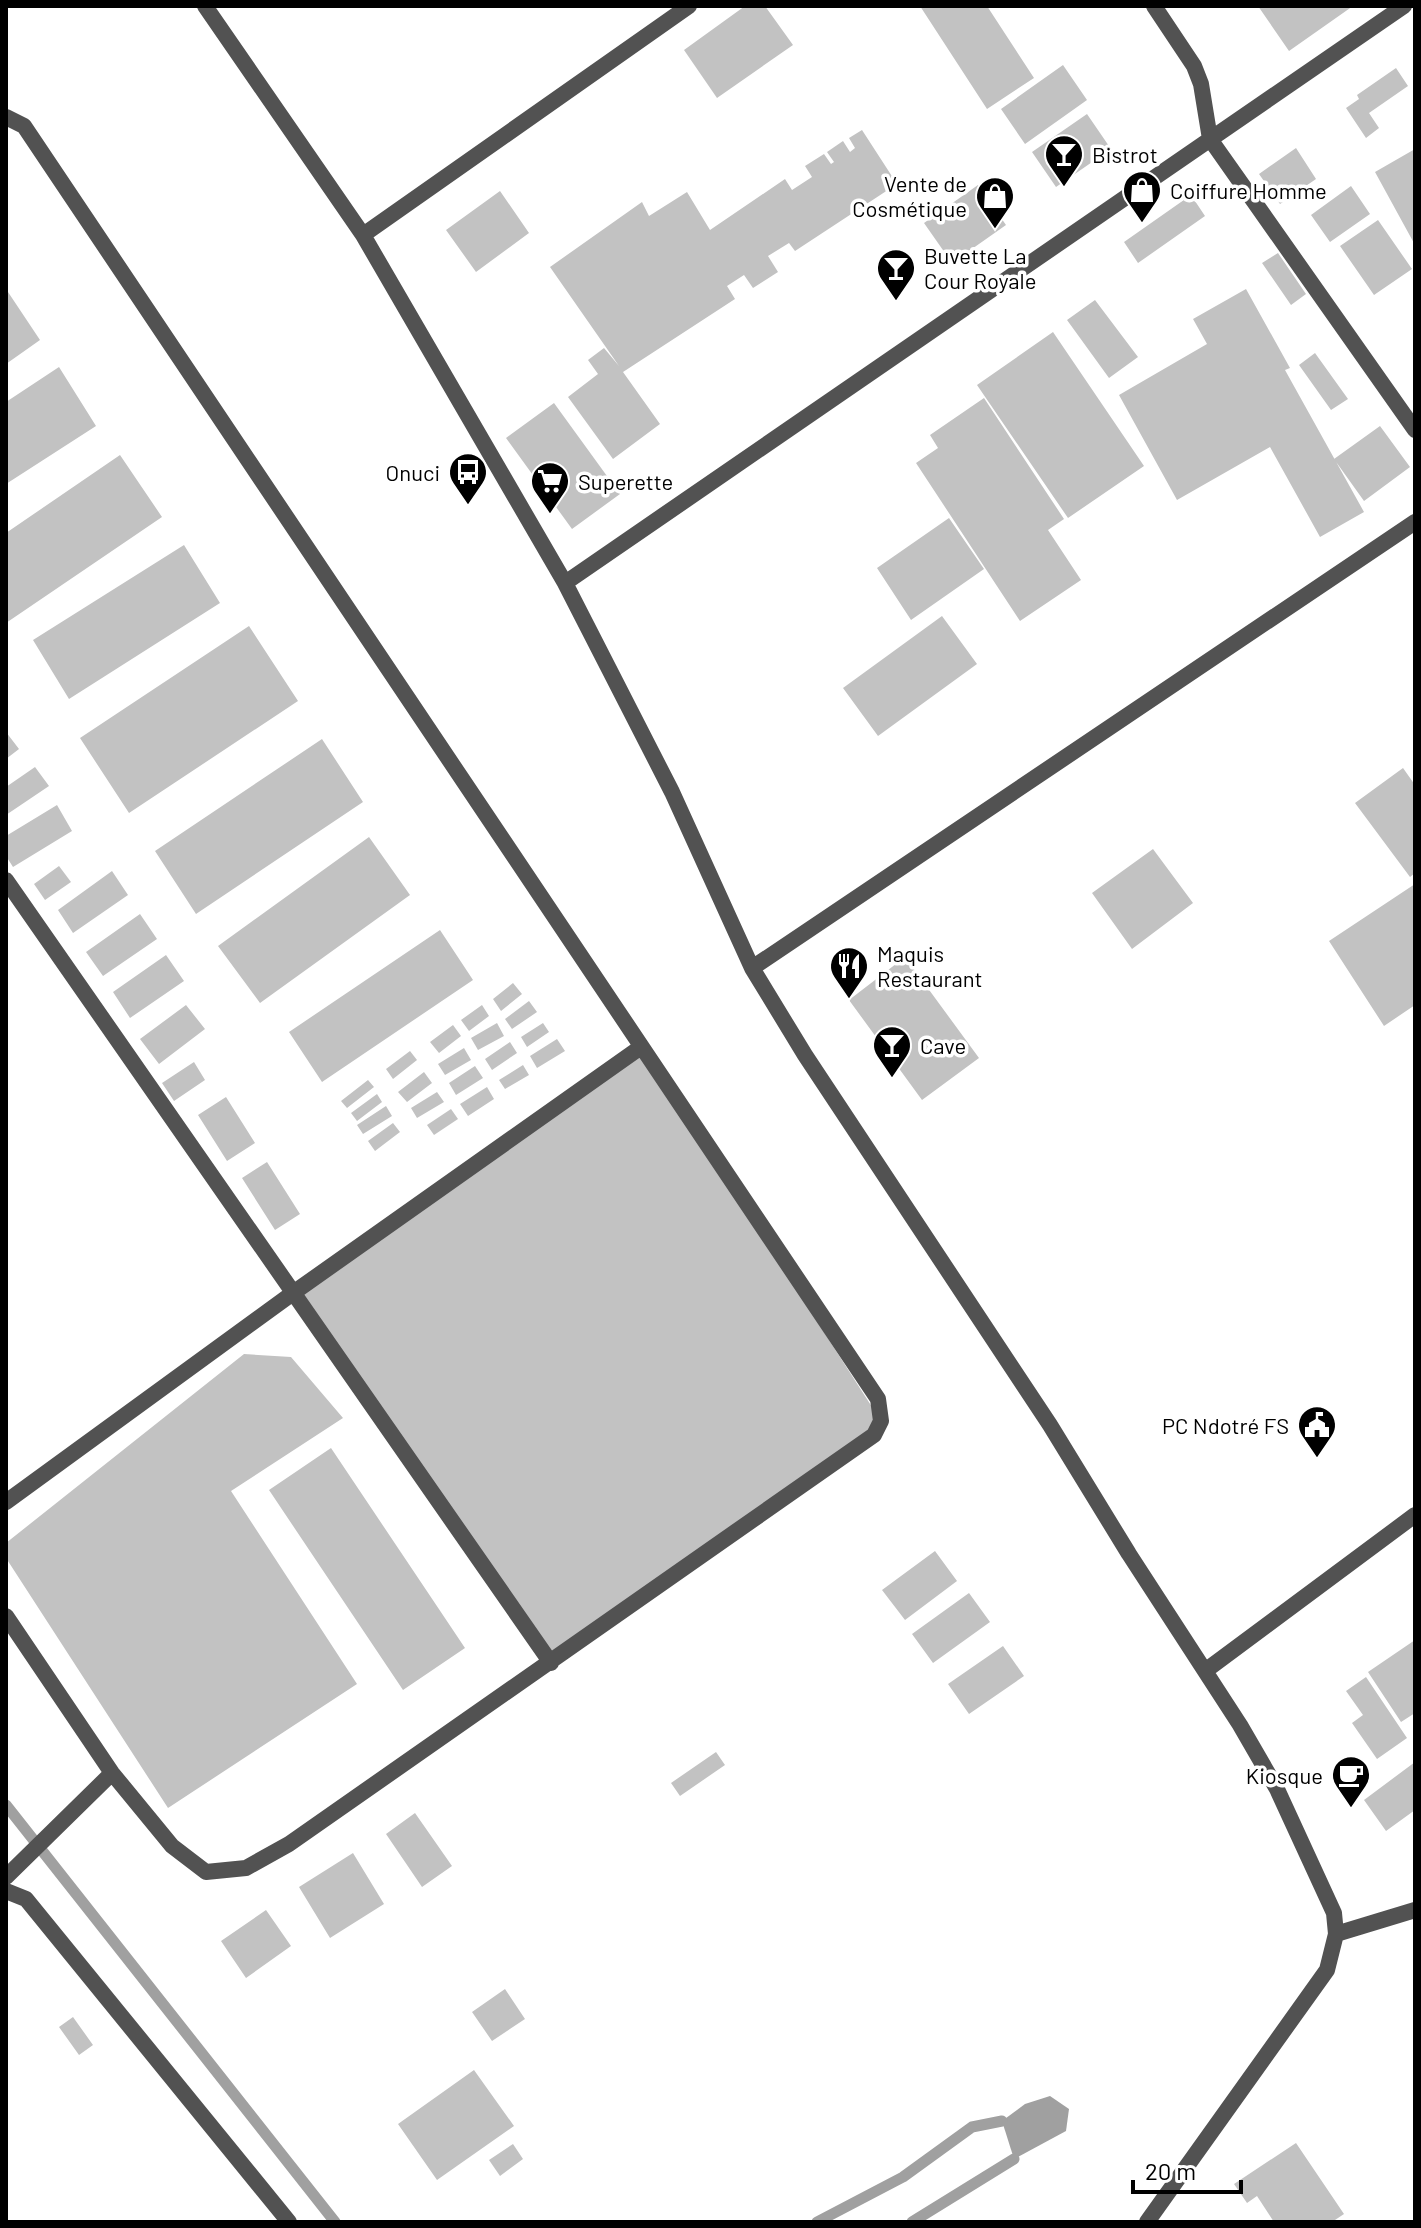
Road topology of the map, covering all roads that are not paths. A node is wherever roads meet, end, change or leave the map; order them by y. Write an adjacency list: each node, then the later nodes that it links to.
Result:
1 (205, 6): 7 (street)
2 (689, 6): 7 (street)
3 (1154, 6): 6 (street)
4 (1404, 6): 6 (street)
5 (6, 117): 13 (street)
6 (1210, 139): 8 (street); 10 (street)
7 (363, 235): 10 (street)
8 (1415, 430)
9 (1415, 522): 12 (street)
10 (565, 583): 12 (street)
11 (6, 880): 14 (street)
12 (752, 968): 19 (street)
13 (641, 1047): 14 (street); 18 (street)
14 (293, 1293): 15 (street); 18 (street)
15 (6, 1502)
16 (1415, 1515): 19 (street)
17 (6, 1616): 20 (street)
18 (551, 1663): 20 (street)
19 (1205, 1671): 24 (street)
20 (112, 1773): 21 (street)
21 (6, 1877)
22 (6, 1891): 25 (street)
23 (1415, 1910): 24 (street)
24 (1336, 1934): 26 (street)
25 (289, 2222)
26 (1147, 2222)

